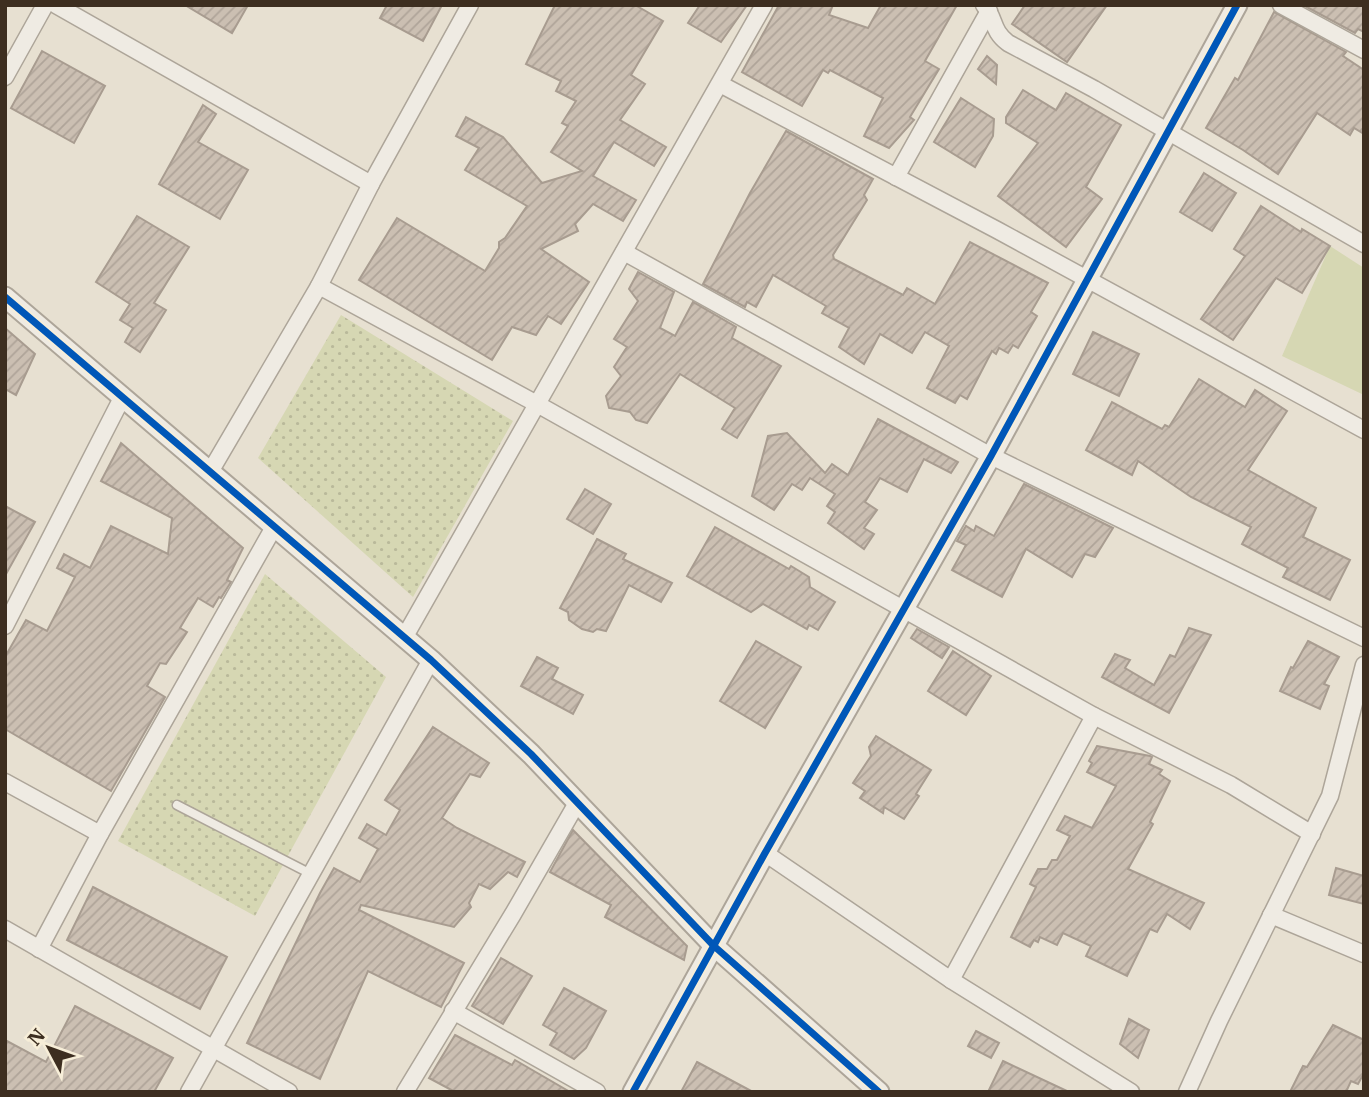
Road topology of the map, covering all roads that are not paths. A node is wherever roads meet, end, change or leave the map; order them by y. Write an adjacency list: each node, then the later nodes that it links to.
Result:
1 (45, 5): 9 (street)
2 (55, 5): 13 (street)
3 (470, 5): 13 (street)
4 (764, 5): 10 (street)
5 (1237, 5): 11 (street)
6 (1281, 5): 8 (street)
7 (986, 8): 11 (street); 12 (street)
8 (1364, 50)
9 (5, 77)
10 (720, 84): 12 (street); 15 (street)
11 (1167, 131): 14 (street); 16 (street)
12 (896, 177): 16 (street)
13 (371, 184): 17 (street)
14 (1364, 244)
15 (624, 252): 20 (street); 22 (street)
16 (1089, 280): 21 (street); 22 (street)
17 (319, 286): 20 (street); 23 (street)
18 (5, 297): 19 (street)
19 (124, 396): 23 (street); 25 (street)
20 (537, 404): 26 (street); 28 (street)
21 (1364, 430)
22 (991, 456): 26 (street); 29 (street)
23 (210, 472): 24 (street)
24 (274, 527): 28 (street); 36 (street)
25 (12, 600): 27 (street)
26 (904, 610): 32 (street); 38 (street)
27 (5, 626)
28 (404, 638): 30 (street)
29 (1364, 638)
30 (431, 660): 34 (street); 39 (street)
31 (1364, 665): 37 (street)
32 (1094, 716): 37 (street); 45 (street)
33 (5, 782): 36 (street)
34 (577, 803): 42 (street); 46 (street)
35 (177, 805): 39 (lane)
36 (100, 834): 43 (street)
37 (1312, 834): 40 (street)
38 (765, 853): 42 (street); 45 (street)
39 (311, 874): 47 (street)
40 (1271, 915): 44 (street); 55 (street)
41 (5, 929): 43 (street)
42 (714, 946): 48 (street); 53 (street)
43 (39, 949): 47 (street)
44 (1364, 954)
45 (951, 980): 54 (street)
46 (453, 1011): 51 (street); 52 (street)
47 (213, 1049): 49 (street); 50 (street)
48 (874, 1090)
49 (189, 1092)
50 (289, 1092)
51 (405, 1092)
52 (597, 1092)
53 (633, 1092)
54 (1131, 1092)
55 (1187, 1092)

